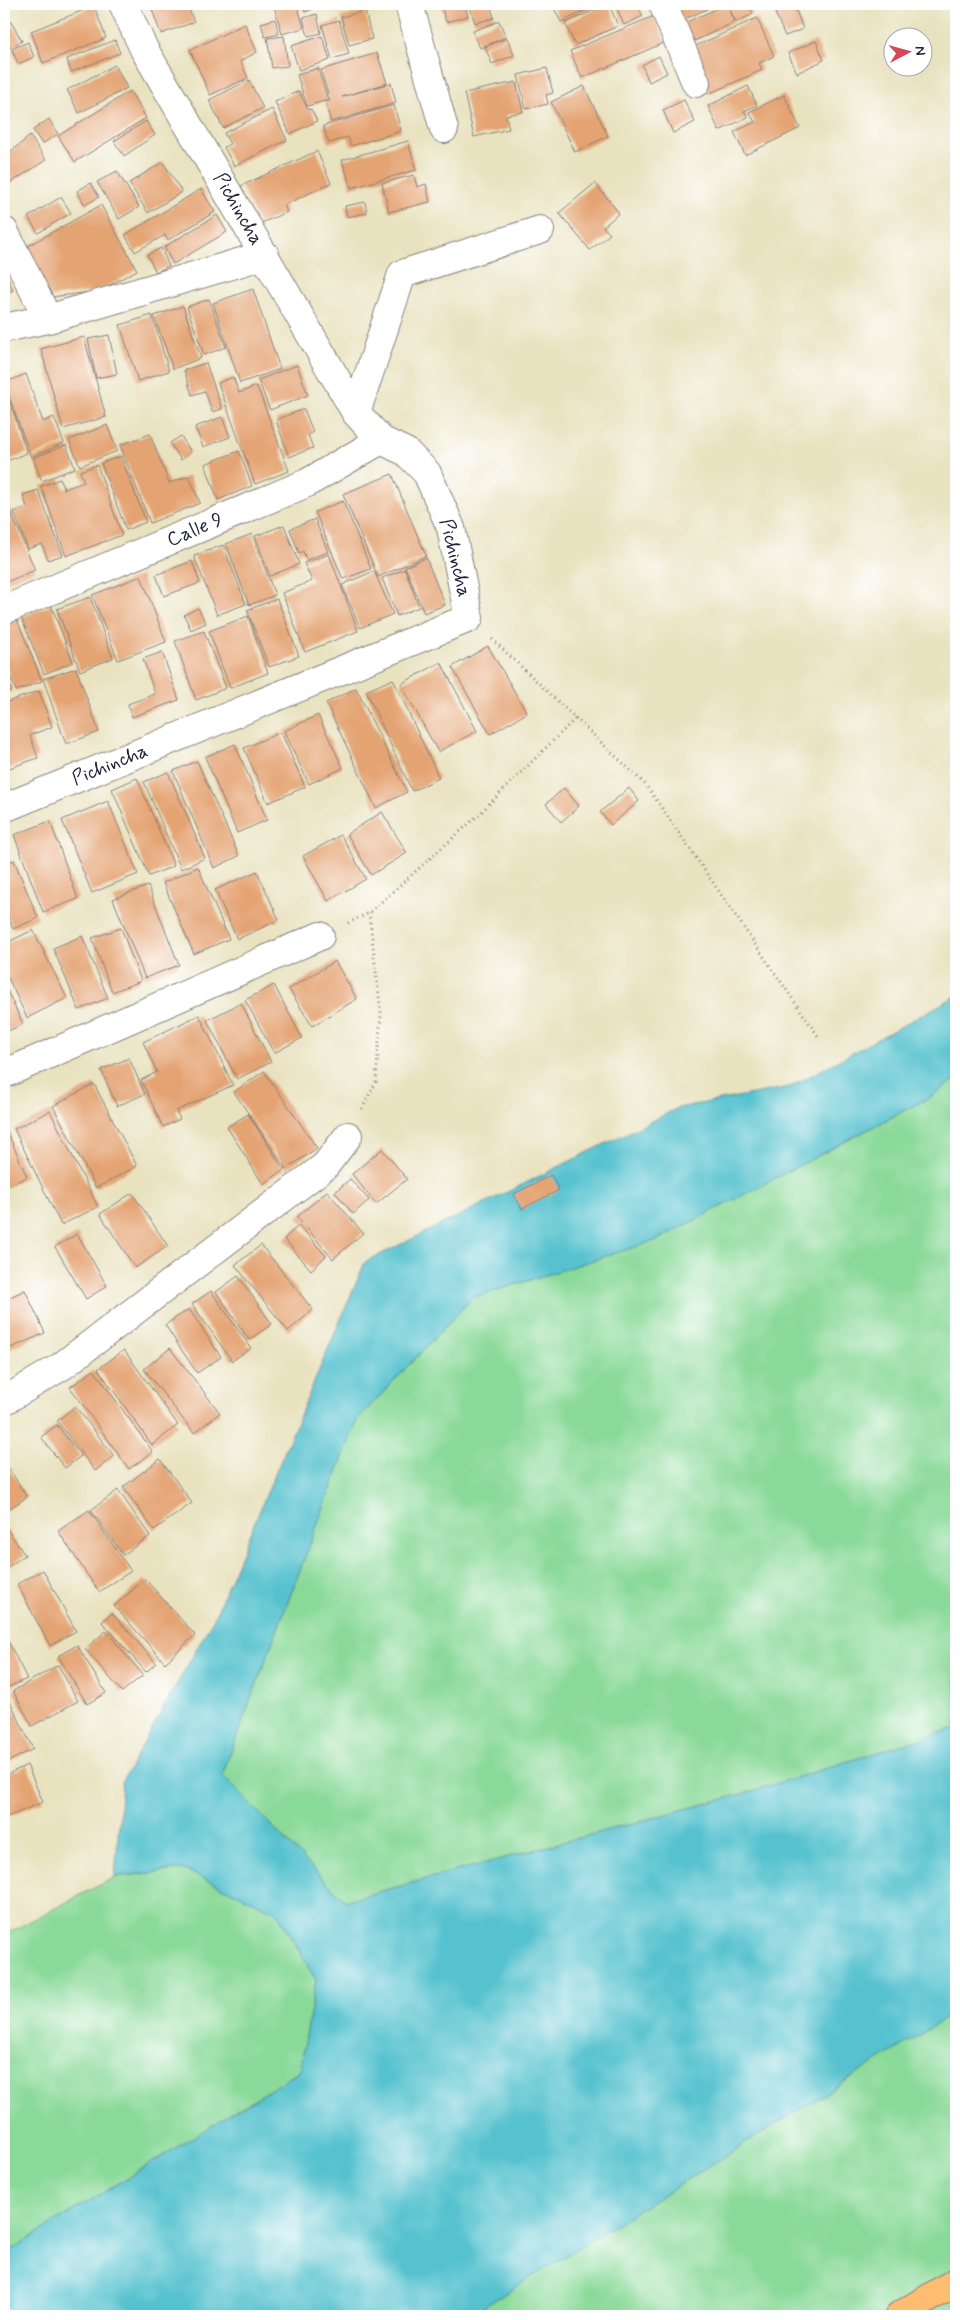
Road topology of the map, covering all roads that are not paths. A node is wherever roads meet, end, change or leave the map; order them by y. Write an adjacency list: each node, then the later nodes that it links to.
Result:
1 (123, 4): 8 (street, Pichincha)
2 (409, 4): 5 (street)
3 (663, 4): 4 (street)
4 (696, 83)
5 (444, 128)
6 (540, 230): 11 (street)
7 (4, 231): 9 (street)
8 (265, 255): 9 (street); 11 (street, Pichincha)
9 (48, 319): 10 (street)
10 (4, 328)
11 (356, 413): 12 (street, Pichincha)
12 (381, 440): 13 (street, Calle 9); 14 (street, Pichincha)
13 (4, 610)
14 (4, 808)
15 (320, 936): 16 (street)
16 (4, 1074)
17 (348, 1136): 18 (street)
18 (4, 1401)
19 (956, 2282): 20 (main road)
20 (899, 2316)

